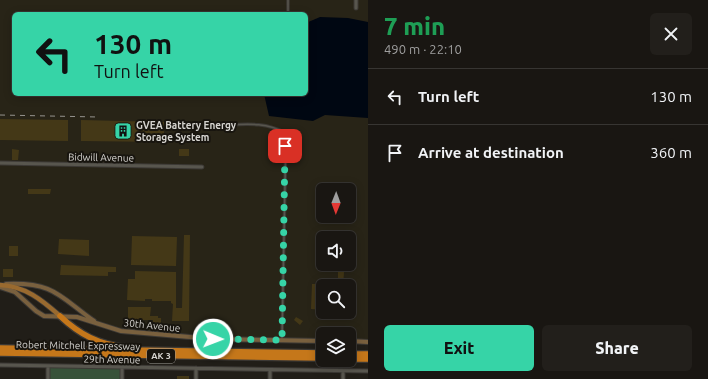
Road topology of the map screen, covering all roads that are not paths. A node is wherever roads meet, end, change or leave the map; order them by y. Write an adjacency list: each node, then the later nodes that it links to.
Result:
1 (288, 0): 4 (lane)
2 (356, 0): 3 (street)
3 (356, 8)
4 (288, 12)
5 (226, 125): 11 (lane)
6 (0, 163): 7 (street, Bidwill Avenue)
7 (202, 167)
8 (0, 285): 9 (main road); 9 (main road, 30th Avenue); 10 (main road, 30th Avenue)
9 (60, 316): 10 (main road, 30th Avenue); 16 (highway)
10 (99, 324): 11 (main road, 30th Avenue)
11 (282, 340): 12 (main road, 30th Avenue)
12 (316, 341)
13 (356, 341): 14 (main road)
14 (368, 342)
15 (0, 348): 16 (highway, Robert Mitchell Expressway / AK 3)
16 (178, 351): 18 (highway, Robert Mitchell Expressway / AK 3)
17 (0, 353): 19 (highway, Robert Mitchell Expressway / AK 3)
18 (316, 353)
19 (60, 354): 22 (highway); 23 (highway, Robert Mitchell Expressway / AK 3)
20 (356, 354): 21 (highway)
21 (368, 354)
22 (0, 356)
23 (316, 358)
24 (356, 359): 25 (highway)
25 (368, 359)
26 (0, 365): 27 (street, 29th Avenue)
27 (48, 367): 28 (street, 29th Avenue); 33 (street)
28 (122, 368): 29 (street, 29th Avenue); 34 (street)
29 (196, 368): 30 (street, 29th Avenue); 35 (street)
30 (270, 370): 31 (street, 29th Avenue); 36 (street)
31 (343, 371): 32 (street, 29th Avenue); 37 (street)
32 (368, 371)
33 (48, 379)
34 (122, 379)
35 (196, 379)
36 (270, 379)
37 (343, 379)

